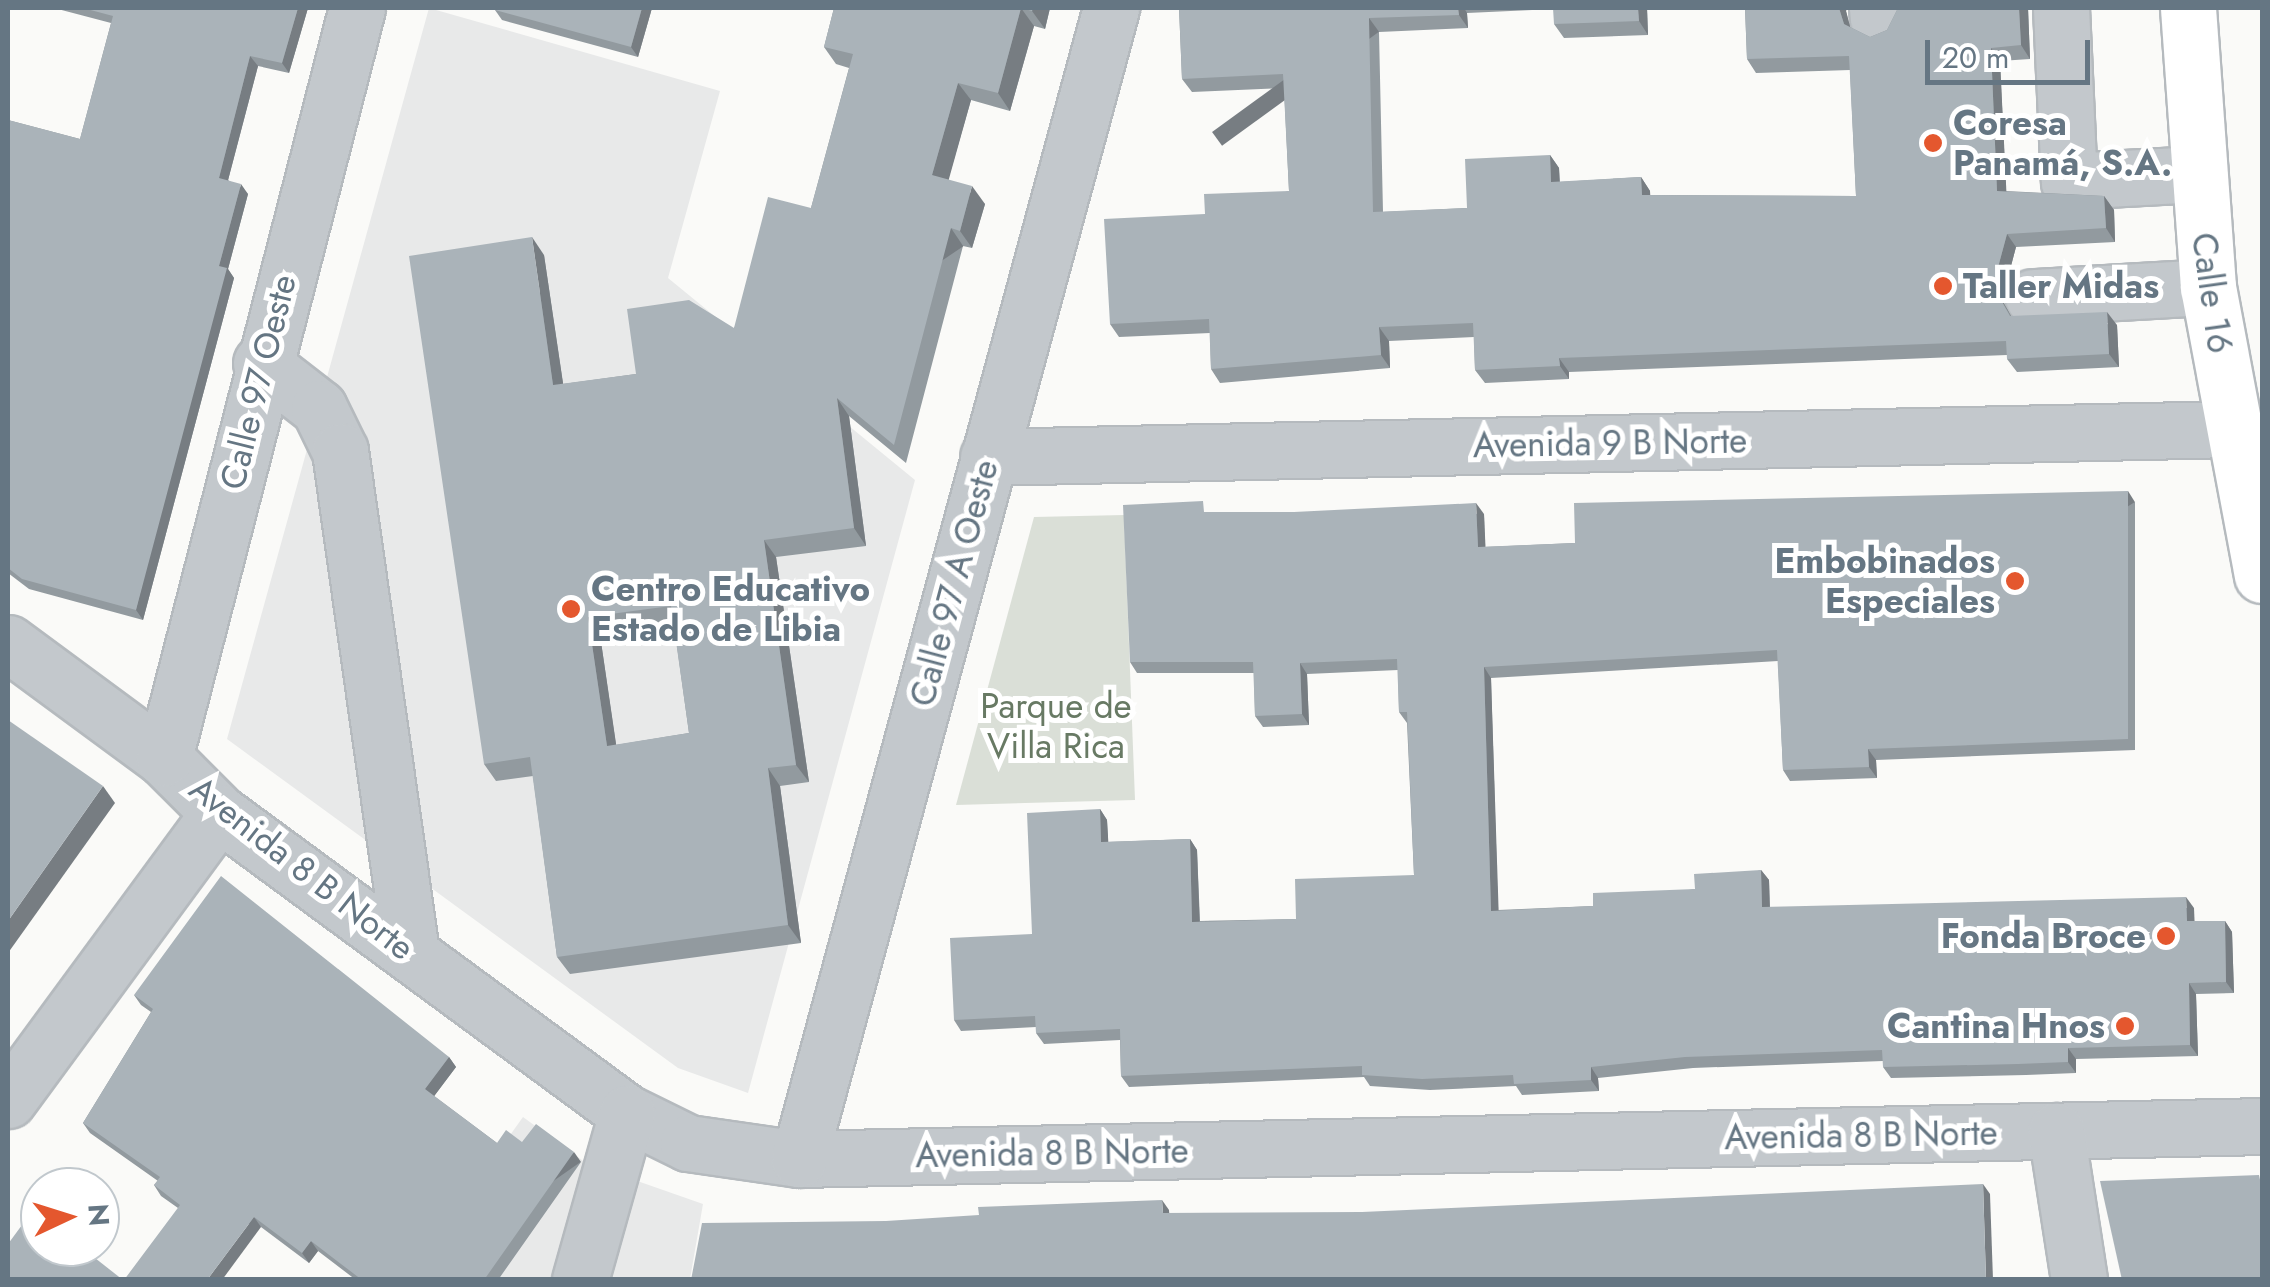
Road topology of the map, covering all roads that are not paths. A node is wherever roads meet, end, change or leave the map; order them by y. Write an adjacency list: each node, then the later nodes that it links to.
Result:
1 (358, 8): 8 (street, Calle 97 Oeste)
2 (1111, 8): 10 (street, Calle 97 A Oeste)
3 (2060, 8): 5 (street)
4 (2188, 8): 5 (main road, Calle 16)
5 (2198, 174): 6 (main road, Calle 16)
6 (2208, 287): 7 (street); 9 (main road, Calle 16)
7 (2033, 297)
8 (261, 362): 13 (street, Calle 97 Oeste); 15 (street)
9 (2233, 429): 10 (street, Avenida 9 B Norte); 11 (main road, Calle 16)
10 (988, 457): 20 (street, Calle 97 A Oeste)
11 (2262, 575)
12 (8, 644): 13 (street, Avenida 8 B Norte)
13 (164, 758): 14 (street, Avenida 8 B Norte)
14 (220, 814): 15 (street, Avenida 8 B Norte); 16 (street)
15 (411, 953): 17 (street, Avenida 8 B Norte)
16 (8, 1100)
17 (627, 1113): 20 (street, Avenida 8 B Norte); 21 (street)
18 (2262, 1126): 19 (street, Avenida 8 B Norte)
19 (2056, 1131): 20 (street, Avenida 8 B Norte); 22 (street)
20 (799, 1159)
21 (580, 1280)
22 (2080, 1280)

